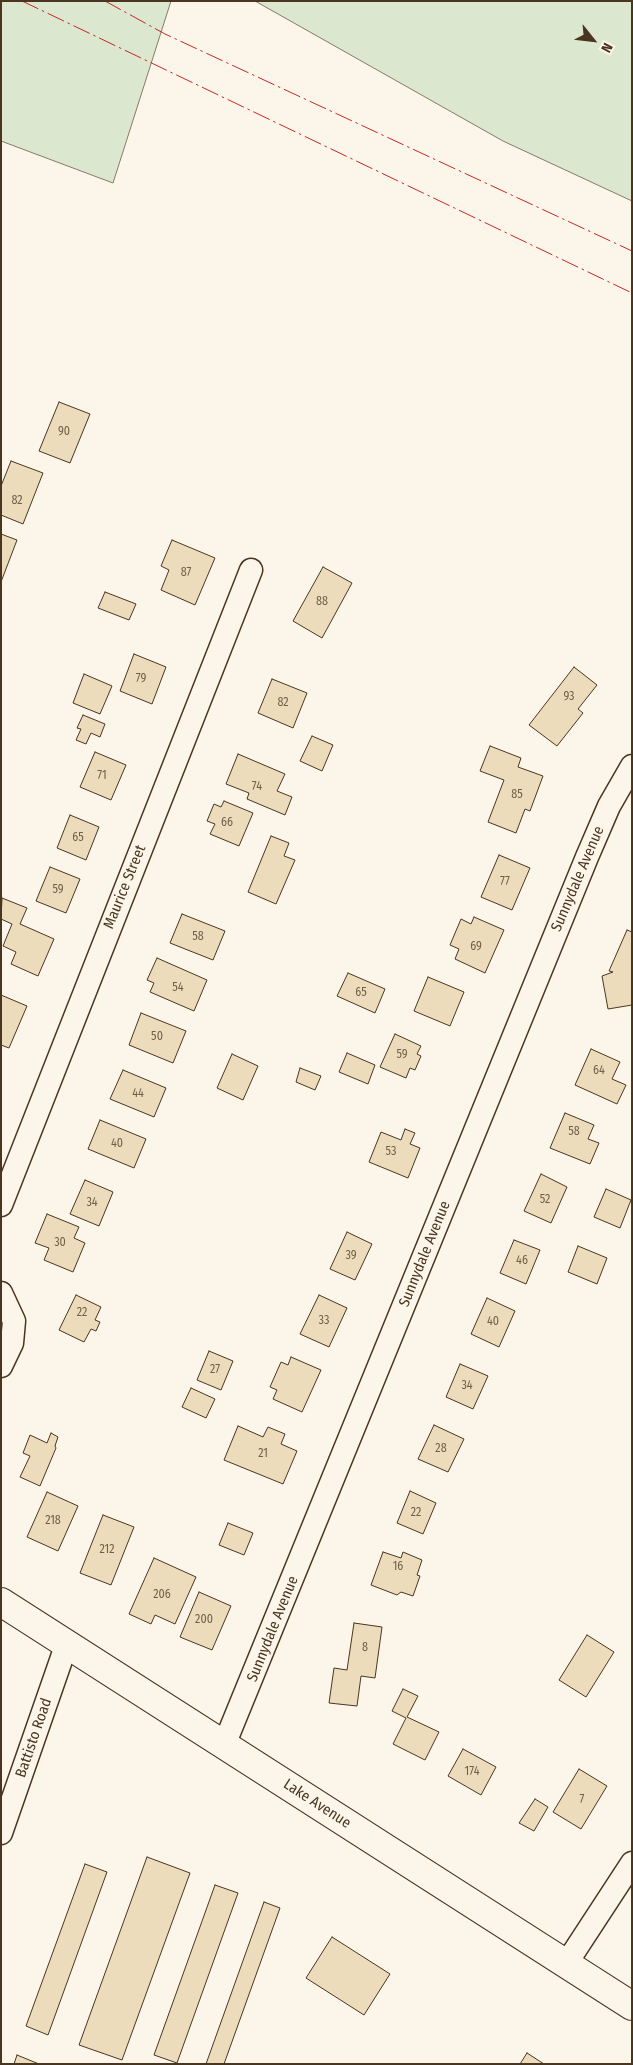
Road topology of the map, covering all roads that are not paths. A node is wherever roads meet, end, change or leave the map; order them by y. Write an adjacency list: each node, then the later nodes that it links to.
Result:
1 (250, 570): 3 (street, Maurice Street)
2 (632, 766): 8 (street, Sunnydale Avenue)
3 (1, 1205)
4 (1, 1293): 5 (street)
5 (1, 1366)
6 (1, 1602): 7 (main road, Lake Avenue)
7 (67, 1643): 8 (main road, Lake Avenue); 9 (street, Battisto Road)
8 (224, 1745): 11 (main road, Lake Avenue)
9 (1, 1833)
10 (632, 1863): 11 (street)
11 (566, 1964): 12 (main road, Lake Avenue)
12 (632, 2006)

